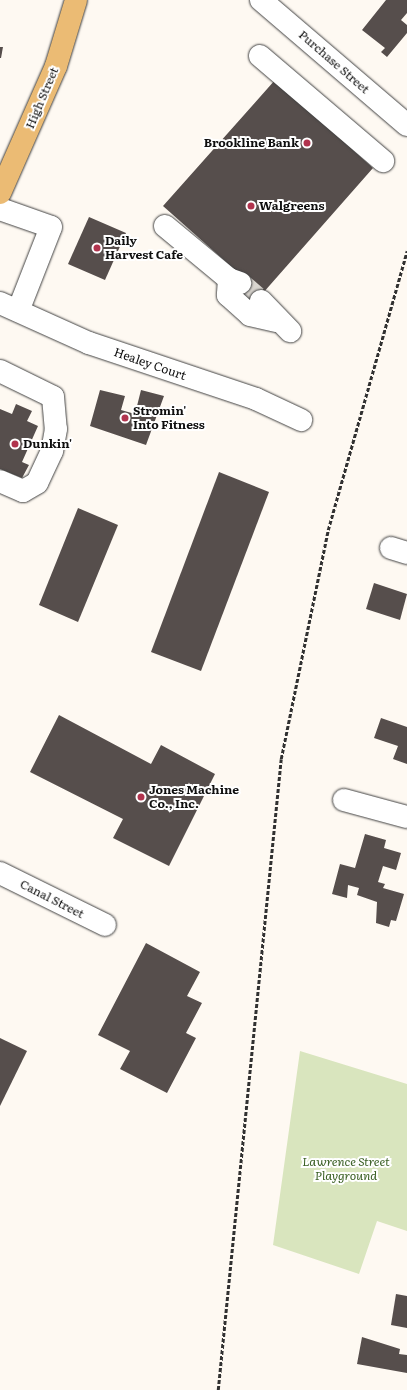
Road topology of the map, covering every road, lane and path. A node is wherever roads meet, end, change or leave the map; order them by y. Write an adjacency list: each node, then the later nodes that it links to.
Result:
1 (76, 0): 6 (main road, High Street)
2 (261, 0): 4 (street, Purchase Street)
3 (260, 56): 5 (street)
4 (407, 125)
5 (383, 161)
6 (0, 193)
7 (0, 209): 11 (street)
8 (165, 226): 10 (street)
9 (407, 251): 19 (path)
10 (261, 301)
11 (9, 307): 13 (street, Healey Court)
12 (0, 371): 14 (street)
13 (300, 420)
14 (0, 481)
15 (344, 800): 16 (street)
16 (407, 816)
17 (0, 873): 18 (street, Canal Street)
18 (105, 925)
19 (218, 1390)

